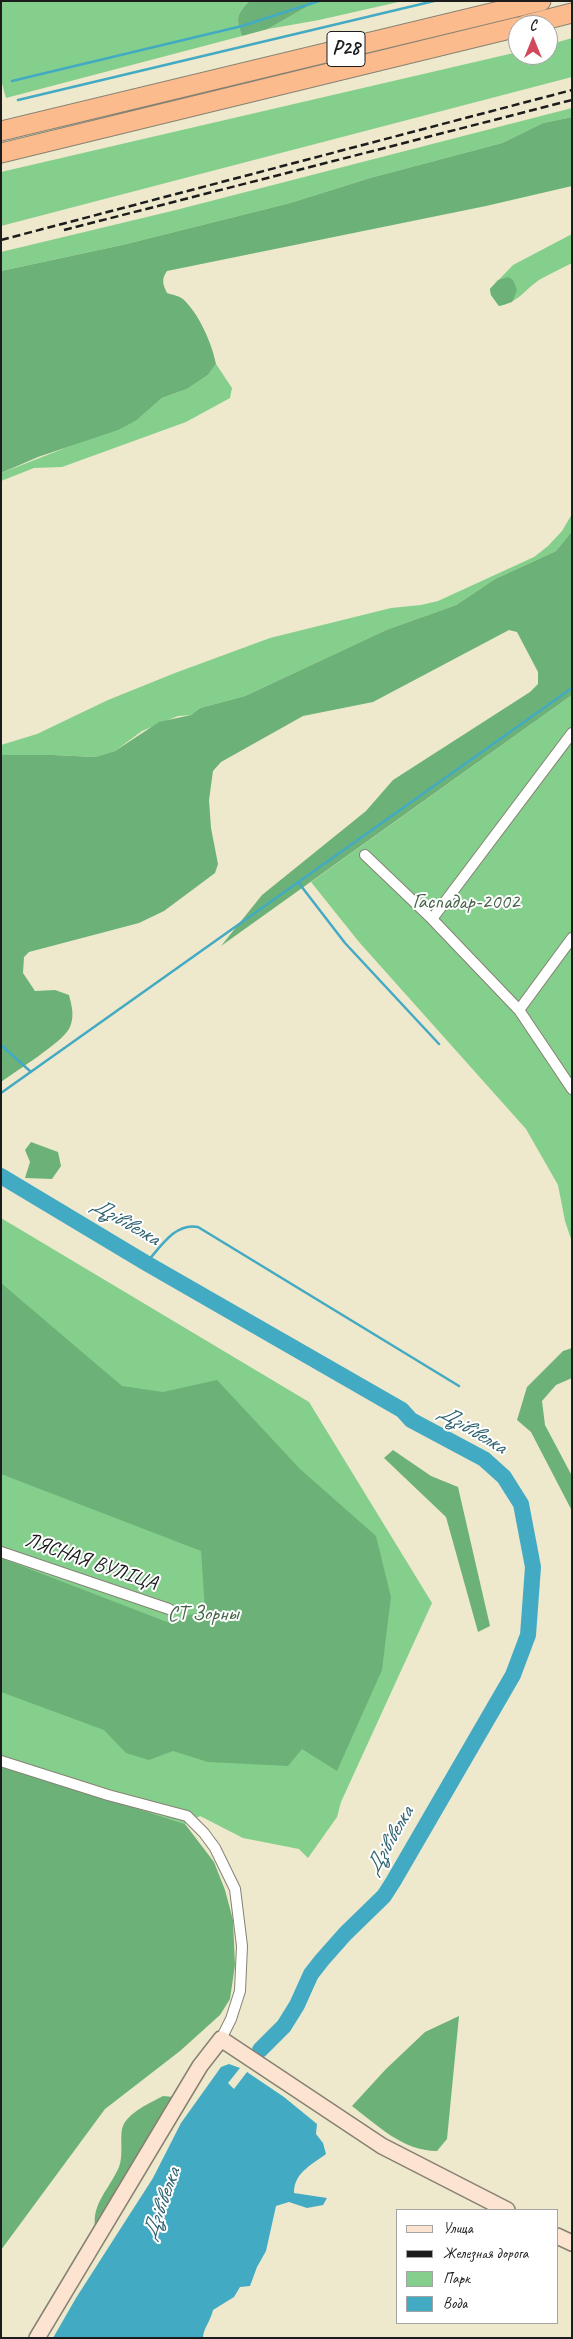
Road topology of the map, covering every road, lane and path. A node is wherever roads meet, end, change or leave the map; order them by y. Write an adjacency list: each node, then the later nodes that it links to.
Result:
1 (541, 1): 5 (highway, Р28)
2 (572, 13): 3 (highway)
3 (558, 16)
4 (508, 29): 6 (highway, Р28)
5 (1, 131)
6 (1, 153)
7 (572, 733): 9 (street)
8 (365, 855): 9 (street)
9 (432, 919): 11 (street)
10 (572, 938): 11 (street)
11 (520, 1010): 12 (street)
12 (572, 1089)
13 (1, 1552): 14 (street, ЛЯСНАЯ ВУЛІЦА)
14 (169, 1608)
15 (1, 1760): 16 (street)
16 (221, 2039): 17 (street); 20 (street)
17 (505, 2209)
18 (558, 2236): 19 (street)
19 (572, 2243)
20 (37, 2338)

